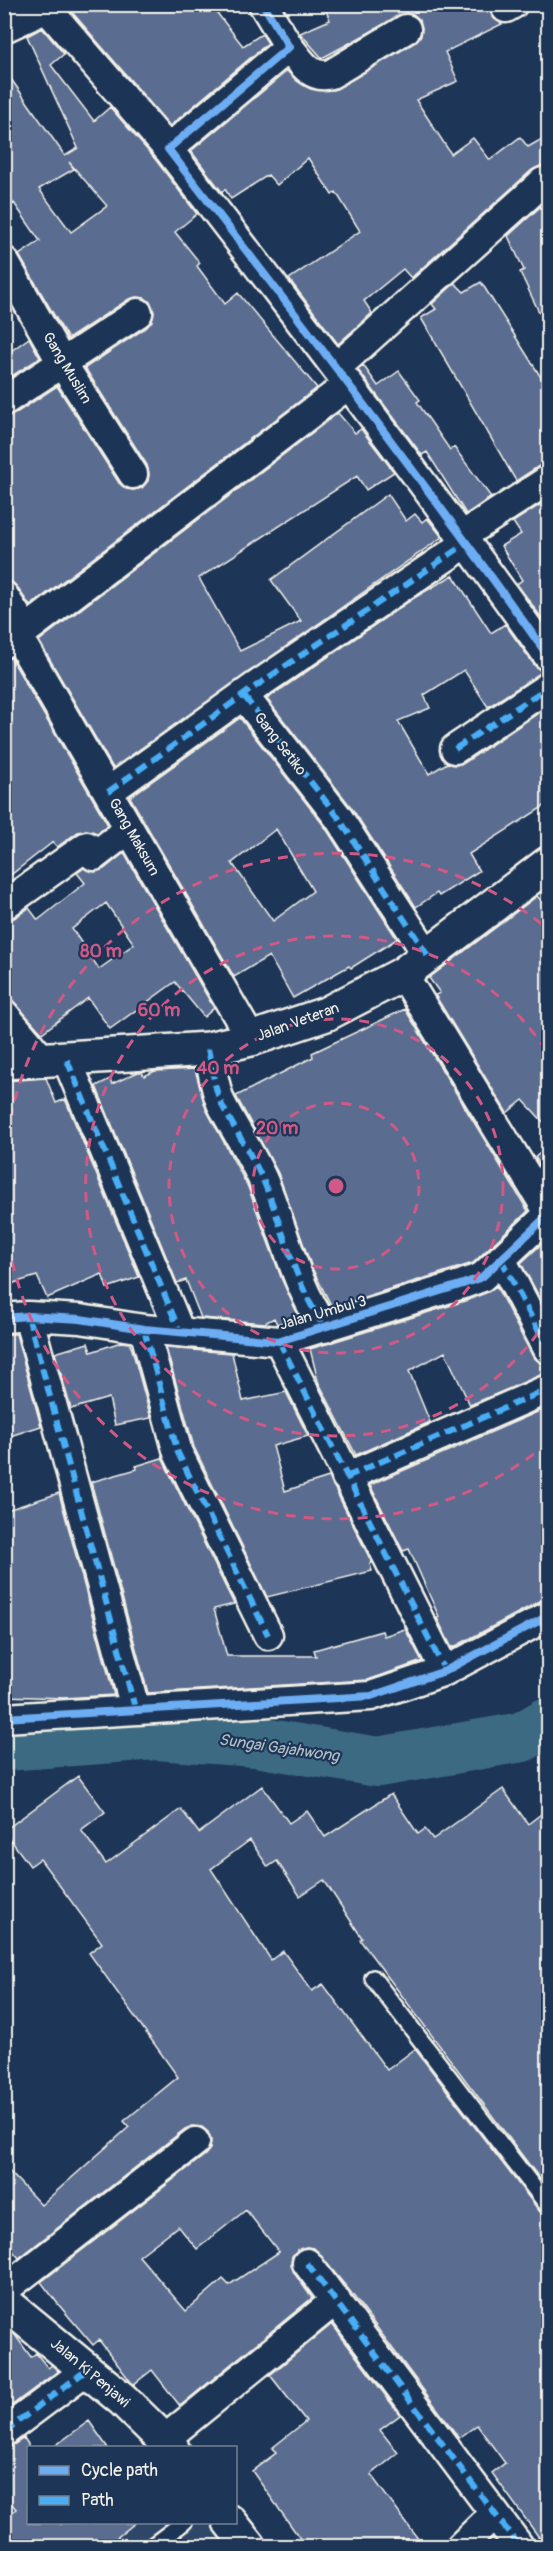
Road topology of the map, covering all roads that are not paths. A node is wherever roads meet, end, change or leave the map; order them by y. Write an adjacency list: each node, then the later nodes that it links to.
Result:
1 (263, 4): 5 (street)
2 (44, 7): 3 (street); 6 (street)
3 (4, 28)
4 (406, 29): 5 (street)
5 (289, 46): 6 (street)
6 (168, 149): 11 (street)
7 (543, 182): 11 (street)
8 (4, 261): 10 (street, Gang Muslim)
9 (138, 313): 10 (street)
10 (62, 363): 12 (street); 13 (street, Gang Muslim)
11 (343, 376): 15 (street); 17 (street)
12 (4, 401)
13 (132, 474)
14 (549, 480): 15 (street, Gang Setiko)
15 (465, 539): 18 (street); 20 (street, Gang Setiko)
16 (4, 596): 17 (street, Gang Maksum)
17 (16, 636): 22 (street, Gang Maksum)
18 (549, 656)
19 (549, 687): 21 (street)
20 (244, 696): 22 (street); 26 (street, Gang Setiko)
21 (455, 749)
22 (108, 792): 23 (street, Gang Maksum)
23 (129, 830): 25 (street); 28 (street, Gang Maksum)
24 (549, 864): 26 (main road, Jalan Veteran)
25 (4, 905)
26 (415, 965): 28 (main road, Jalan Veteran); 32 (street, Gang Setiko)
27 (4, 1014): 30 (street)
28 (251, 1039): 29 (main road, Jalan Veteran)
29 (208, 1049): 30 (main road, Jalan Veteran); 35 (street)
30 (55, 1059): 31 (main road, Jalan Veteran); 37 (street)
31 (4, 1062)
32 (549, 1213): 33 (street, Jalan Umbul 3)
33 (501, 1259): 35 (street, Jalan Umbul 3); 39 (street)
34 (16, 1317): 36 (street, Jalan Umbul 3); 45 (street)
35 (325, 1328): 38 (street, Jalan Umbul 3)
36 (144, 1329): 37 (street, Jalan Umbul 3); 43 (street)
37 (180, 1332): 38 (street, Jalan Umbul 3)
38 (279, 1341): 41 (street)
39 (549, 1349)
40 (549, 1389): 41 (street)
41 (346, 1476): 44 (street)
42 (549, 1616): 44 (street)
43 (267, 1635)
44 (445, 1671): 45 (street)
45 (135, 1708): 46 (street)
46 (4, 1718)
47 (373, 1978): 49 (lane)
48 (195, 2142): 51 (street)
49 (549, 2206)
50 (307, 2263): 52 (street)
51 (4, 2290)
52 (336, 2300): 56 (street); 57 (street)
53 (4, 2302): 54 (main road, Jalan Ki Penjawi)
54 (88, 2370): 55 (street); 56 (main road, Jalan Ki Penjawi)
55 (4, 2432)
56 (168, 2443)
57 (494, 2514): 62 (street); 63 (street)
58 (183, 2524): 60 (lane)
59 (231, 2524): 61 (main road)
60 (152, 2547)
61 (249, 2547)
62 (461, 2547)
63 (519, 2547)

